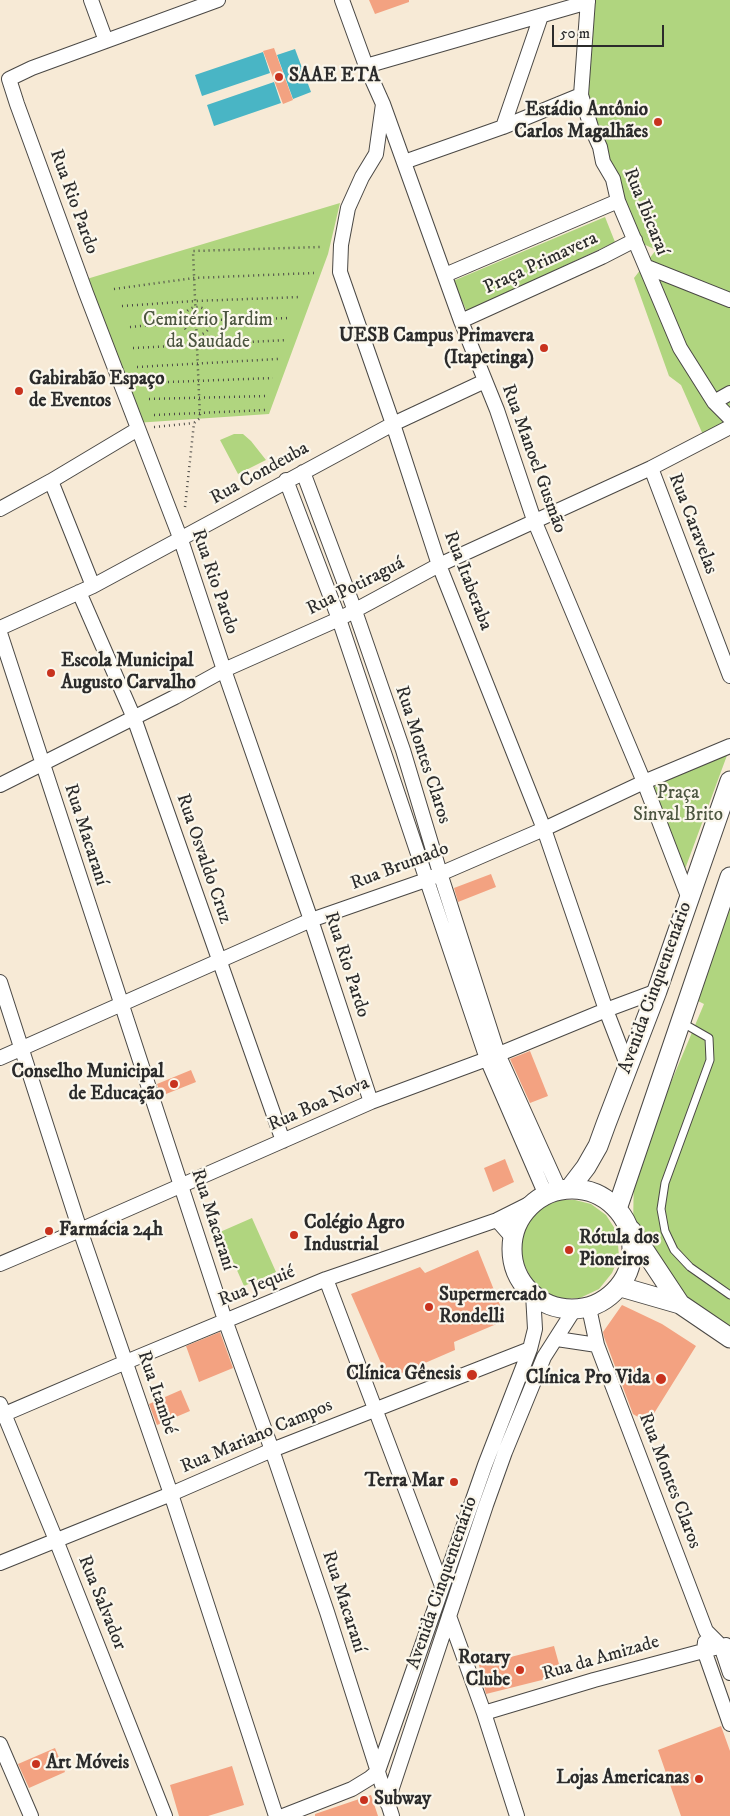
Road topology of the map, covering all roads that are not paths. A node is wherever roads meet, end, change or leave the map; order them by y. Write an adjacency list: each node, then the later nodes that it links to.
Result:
1 (91, 0): 6 (street)
2 (218, 0): 6 (street)
3 (342, 0): 7 (street, Rua Manoel Gusmão)
4 (588, 1): 5 (street); 8 (street, Rua Ibicaraí)
5 (541, 16): 7 (street); 10 (street)
6 (106, 40): 24 (street, Rua Rio Pardo)
7 (366, 66): 9 (street, Rua Manoel Gusmão)
8 (581, 95): 10 (street); 12 (street, Rua Ibicaraí)
9 (383, 104): 11 (street, Rua Manoel Gusmão); 22 (street, Rua Itaberaba)
10 (503, 127): 11 (street)
11 (404, 162): 15 (street, Rua Manoel Gusmão)
12 (618, 201): 13 (street, Rua Ibicaraí); 15 (street, Praça Primavera)
13 (636, 240): 14 (street, Rua Ibicaraí); 17 (street, Praça Primavera)
14 (647, 267): 16 (street); 20 (street, Rua Ibicaraí)
15 (445, 275): 17 (street, Rua Manoel Gusmão)
16 (730, 300)
17 (461, 321): 18 (street, Rua Manoel Gusmão)
18 (485, 381): 22 (street, Rua Condeuba); 30 (street, Rua Manoel Gusmão)
19 (730, 394): 20 (street)
20 (714, 402): 21 (street, Rua Ibicaraí)
21 (730, 418)
22 (393, 424): 26 (street, Rua Condeuba); 32 (street, Rua Itaberaba)
23 (730, 427): 25 (street, Rua Potiraguá)
24 (138, 429): 28 (street); 31 (street, Rua Rio Pardo)
25 (651, 468): 30 (street, Rua Potiraguá); 40 (street, Rua Caravelas)
26 (303, 472): 27 (street, Rua Condeuba); 35 (street, Rua Montes Claros)
27 (286, 480): 31 (street, Rua Condeuba); 36 (street, Rua Montes Claros)
28 (51, 481): 29 (street); 33 (street)
29 (0, 509)
30 (534, 520): 32 (street, Rua Potiraguá); 45 (street, Rua Manoel Gusmão)
31 (181, 540): 33 (street, Rua Condeuba); 39 (street, Rua Rio Pardo)
32 (439, 565): 35 (street, Rua Potiraguá); 47 (street, Rua Itaberaba)
33 (93, 586): 34 (street, Rua Condeuba)
34 (79, 592): 37 (street, Rua Condeuba); 41 (street, Rua Osvaldo Cruz)
35 (355, 611): 36 (street, Rua Potiraguá); 48 (street, Rua Montes Claros)
36 (339, 619): 39 (street, Rua Potiraguá); 50 (street, Rua Montes Claros)
37 (0, 628)
38 (0, 633): 43 (street, Rua Macaraní)
39 (224, 670): 41 (street, Rua Potiraguá); 52 (street, Rua Rio Pardo)
40 (730, 676)
41 (134, 718): 43 (street, Rua Potiraguá); 53 (street, Rua Osvaldo Cruz)
42 (730, 746): 45 (street, Rua Brumado)
43 (42, 764): 46 (street, Rua Potiraguá); 56 (street, Rua Macaraní)
44 (730, 781): 51 (main road, Avenida Cinquentenário)
45 (644, 782): 47 (street, Rua Brumado); 51 (street, Rua Manoel Gusmão)
46 (0, 785)
47 (544, 829): 48 (street, Rua Brumado); 57 (street, Rua Itaberaba)
48 (440, 873): 50 (street, Rua Brumado); 60 (street, Rua Montes Claros)
49 (730, 877): 58 (main road, Avenida Cinquentenário)
50 (426, 880): 52 (street, Rua Brumado); 60 (street, Rua Montes Claros)
51 (689, 899): 55 (main road, Avenida Cinquentenário)
52 (311, 920): 53 (street, Rua Brumado); 63 (street, Rua Rio Pardo)
53 (219, 961): 56 (street, Rua Brumado); 64 (street, Rua Osvaldo Cruz)
54 (0, 982): 59 (street, Rua Itambé)
55 (657, 991): 57 (street, Rua Boa Nova); 62 (main road, Avenida Cinquentenário)
56 (121, 1005): 59 (street, Rua Brumado); 65 (street, Rua Macaraní)
57 (606, 1010): 60 (street, Rua Boa Nova); 62 (street, Rua Itaberaba)
58 (681, 1022): 67 (main road, Avenida Cinquentenário); 76 (lane)
59 (22, 1049): 61 (street, Rua Brumado); 70 (street, Rua Itambé)
60 (493, 1056): 63 (street, Rua Boa Nova); 66 (street, Rua Montes Claros)
61 (0, 1058)
62 (628, 1067): 66 (main road, Avenida Cinquentenário)
63 (371, 1102): 64 (street, Rua Boa Nova)
64 (283, 1142): 65 (street, Rua Boa Nova)
65 (181, 1184): 70 (street, Rua Boa Nova); 79 (street, Rua Macaraní)
66 (551, 1193): 67 (main road); 68 (street, Rua Jequié); 71 (main road)
67 (617, 1209): 69 (main road)
68 (497, 1220): 71 (street); 73 (street, Rua Jequié)
69 (628, 1225): 74 (main road); 77 (main road)
70 (80, 1230): 72 (street, Rua Boa Nova); 84 (street, Rua Itambé)
71 (512, 1237): 75 (main road)
72 (0, 1264)
73 (326, 1279): 79 (street, Rua Jequié); 85 (street)
74 (621, 1287): 77 (main road); 78 (main road)
75 (533, 1294): 78 (main road); 83 (street, Avenida Cinquentenário)
76 (730, 1295)
77 (680, 1304): 80 (main road)
78 (582, 1309): 81 (street, Avenida Cinquentenário); 82 (street, Rua Montes Claros)
79 (225, 1320): 84 (street, Rua Jequié); 87 (street, Rua Macaraní)
80 (730, 1338)
81 (557, 1339): 82 (street); 92 (street, Avenida Cinquentenário)
82 (597, 1345): 93 (street, Rua Montes Claros)
83 (530, 1349): 85 (street, Rua Mariano Campos); 91 (street, Avenida Cinquentenário)
84 (126, 1362): 86 (street, Rua Jequié); 88 (street, Rua Itambé)
85 (375, 1409): 87 (street, Rua Mariano Campos); 91 (street)
86 (1, 1412): 89 (street, Rua Salvador)
87 (272, 1450): 88 (street, Rua Mariano Campos); 100 (street, Rua Macaraní)
88 (171, 1494): 89 (street, Rua Mariano Campos); 104 (street, Rua Itambé)
89 (56, 1540): 90 (street, Rua Mariano Campos); 103 (street, Rua Salvador)
90 (0, 1563)
91 (442, 1586): 100 (street, Avenida Cinquentenário)
92 (450, 1616): 97 (street); 101 (street, Avenida Cinquentenário)
93 (706, 1631): 94 (street, Rua Montes Claros); 95 (street, Rua Montes Claros)
94 (725, 1645): 95 (street, Rua da Amizade); 96 (street, Rua Montes Claros)
95 (704, 1650): 97 (street, Rua da Amizade); 98 (street, Rua Montes Claros)
96 (730, 1673)
97 (484, 1713): 106 (street)
98 (730, 1724)
99 (1, 1749): 102 (street)
100 (378, 1771): 101 (street, Rua Macaraní); 105 (street)
101 (390, 1810)
102 (32, 1816)
103 (165, 1816)
104 (276, 1816)
105 (283, 1816)
106 (517, 1816)

